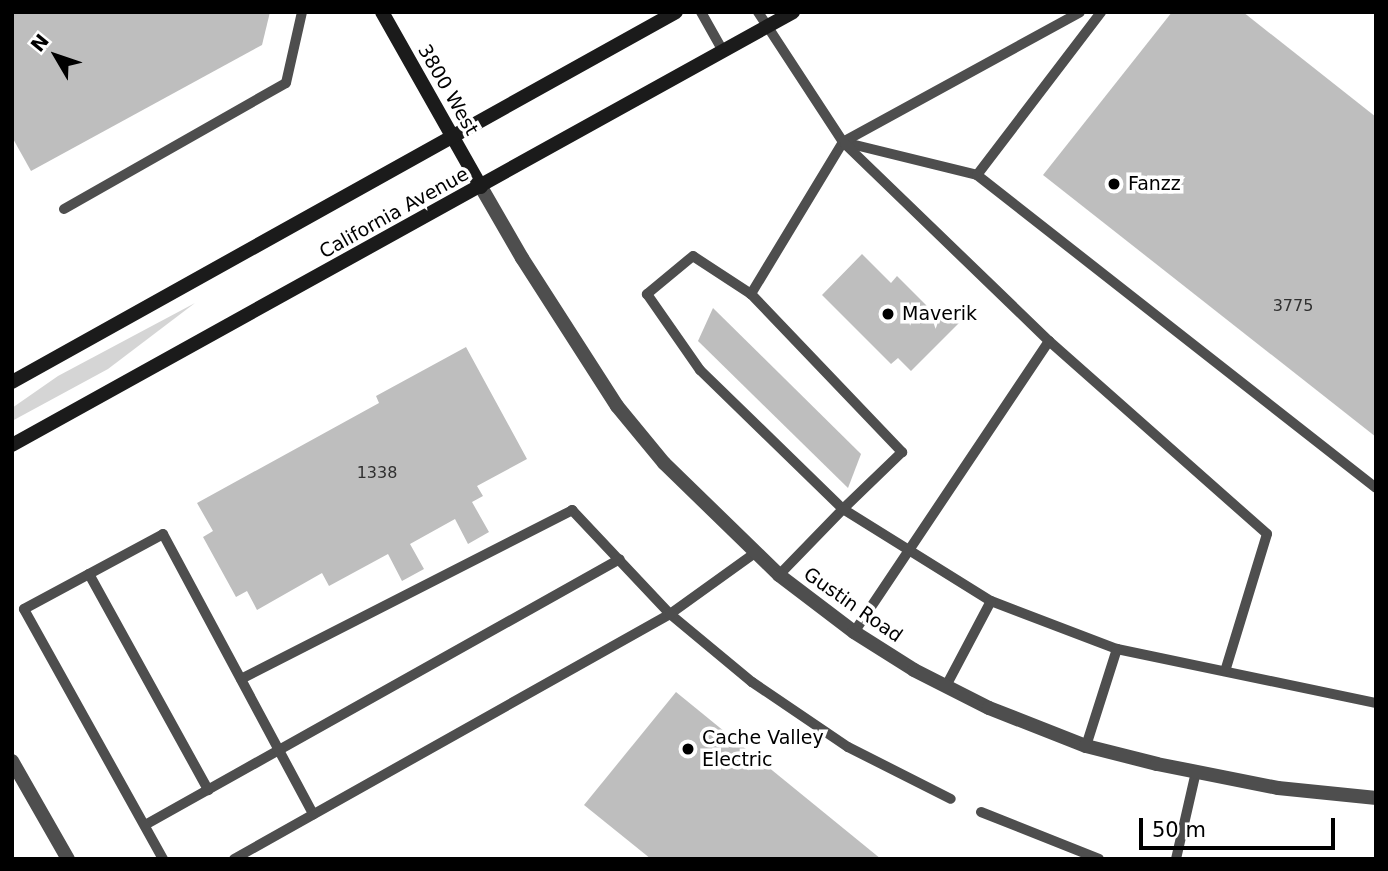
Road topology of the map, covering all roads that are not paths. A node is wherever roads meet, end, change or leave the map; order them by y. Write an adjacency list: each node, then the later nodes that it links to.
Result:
1 (302, 12): 15 (lane)
2 (382, 12): 11 (main road, 3800 West)
3 (676, 12): 11 (main road, California Avenue)
4 (701, 12): 10 (lane)
5 (758, 12): 9 (lane)
6 (793, 12): 9 (main road, California Avenue)
7 (1080, 12): 12 (lane)
8 (1101, 12): 13 (lane)
9 (767, 27): 10 (main road, California Avenue); 12 (lane)
10 (723, 51): 14 (main road, California Avenue)
11 (452, 135): 14 (main road, 3800 West); 18 (main road, California Avenue)
12 (843, 142): 13 (lane); 16 (lane); 17 (lane)
13 (978, 175): 20 (lane)
14 (481, 187): 19 (main road, California Avenue); 23 (street, Gustin Road)
15 (64, 209)
16 (751, 294): 21 (lane); 21 (lane)
17 (1049, 341): 22 (lane); 31 (lane)
18 (12, 382)
19 (12, 445)
20 (1376, 488)
21 (843, 509): 22 (lane); 26 (lane)
22 (910, 551): 27 (lane); 29 (lane)
23 (755, 553): 26 (street, Gustin Road); 28 (lane)
24 (620, 559): 28 (lane); 32 (lane); 36 (lane)
25 (89, 574): 32 (lane); 39 (lane); 44 (lane)
26 (779, 575): 29 (street, Gustin Road)
27 (991, 601): 30 (lane); 33 (lane)
28 (670, 614): 41 (lane); 43 (lane)
29 (853, 632): 33 (street, Gustin Road)
30 (1117, 649): 31 (lane); 35 (lane)
31 (1225, 671): 34 (lane)
32 (241, 679): 36 (lane)
33 (946, 687): 35 (street, Gustin Road)
34 (1376, 703)
35 (1086, 746): 38 (street, Gustin Road)
36 (279, 751): 39 (lane); 43 (lane)
37 (12, 761): 45 (street)
38 (1196, 772): 40 (street, Gustin Road); 49 (lane)
39 (208, 790): 44 (lane)
40 (1376, 798)
41 (951, 799)
42 (981, 812): 48 (lane)
43 (313, 814): 47 (lane)
44 (145, 825): 46 (lane)
45 (68, 859)
46 (163, 859)
47 (234, 859)
48 (1099, 859)
49 (1176, 859)

